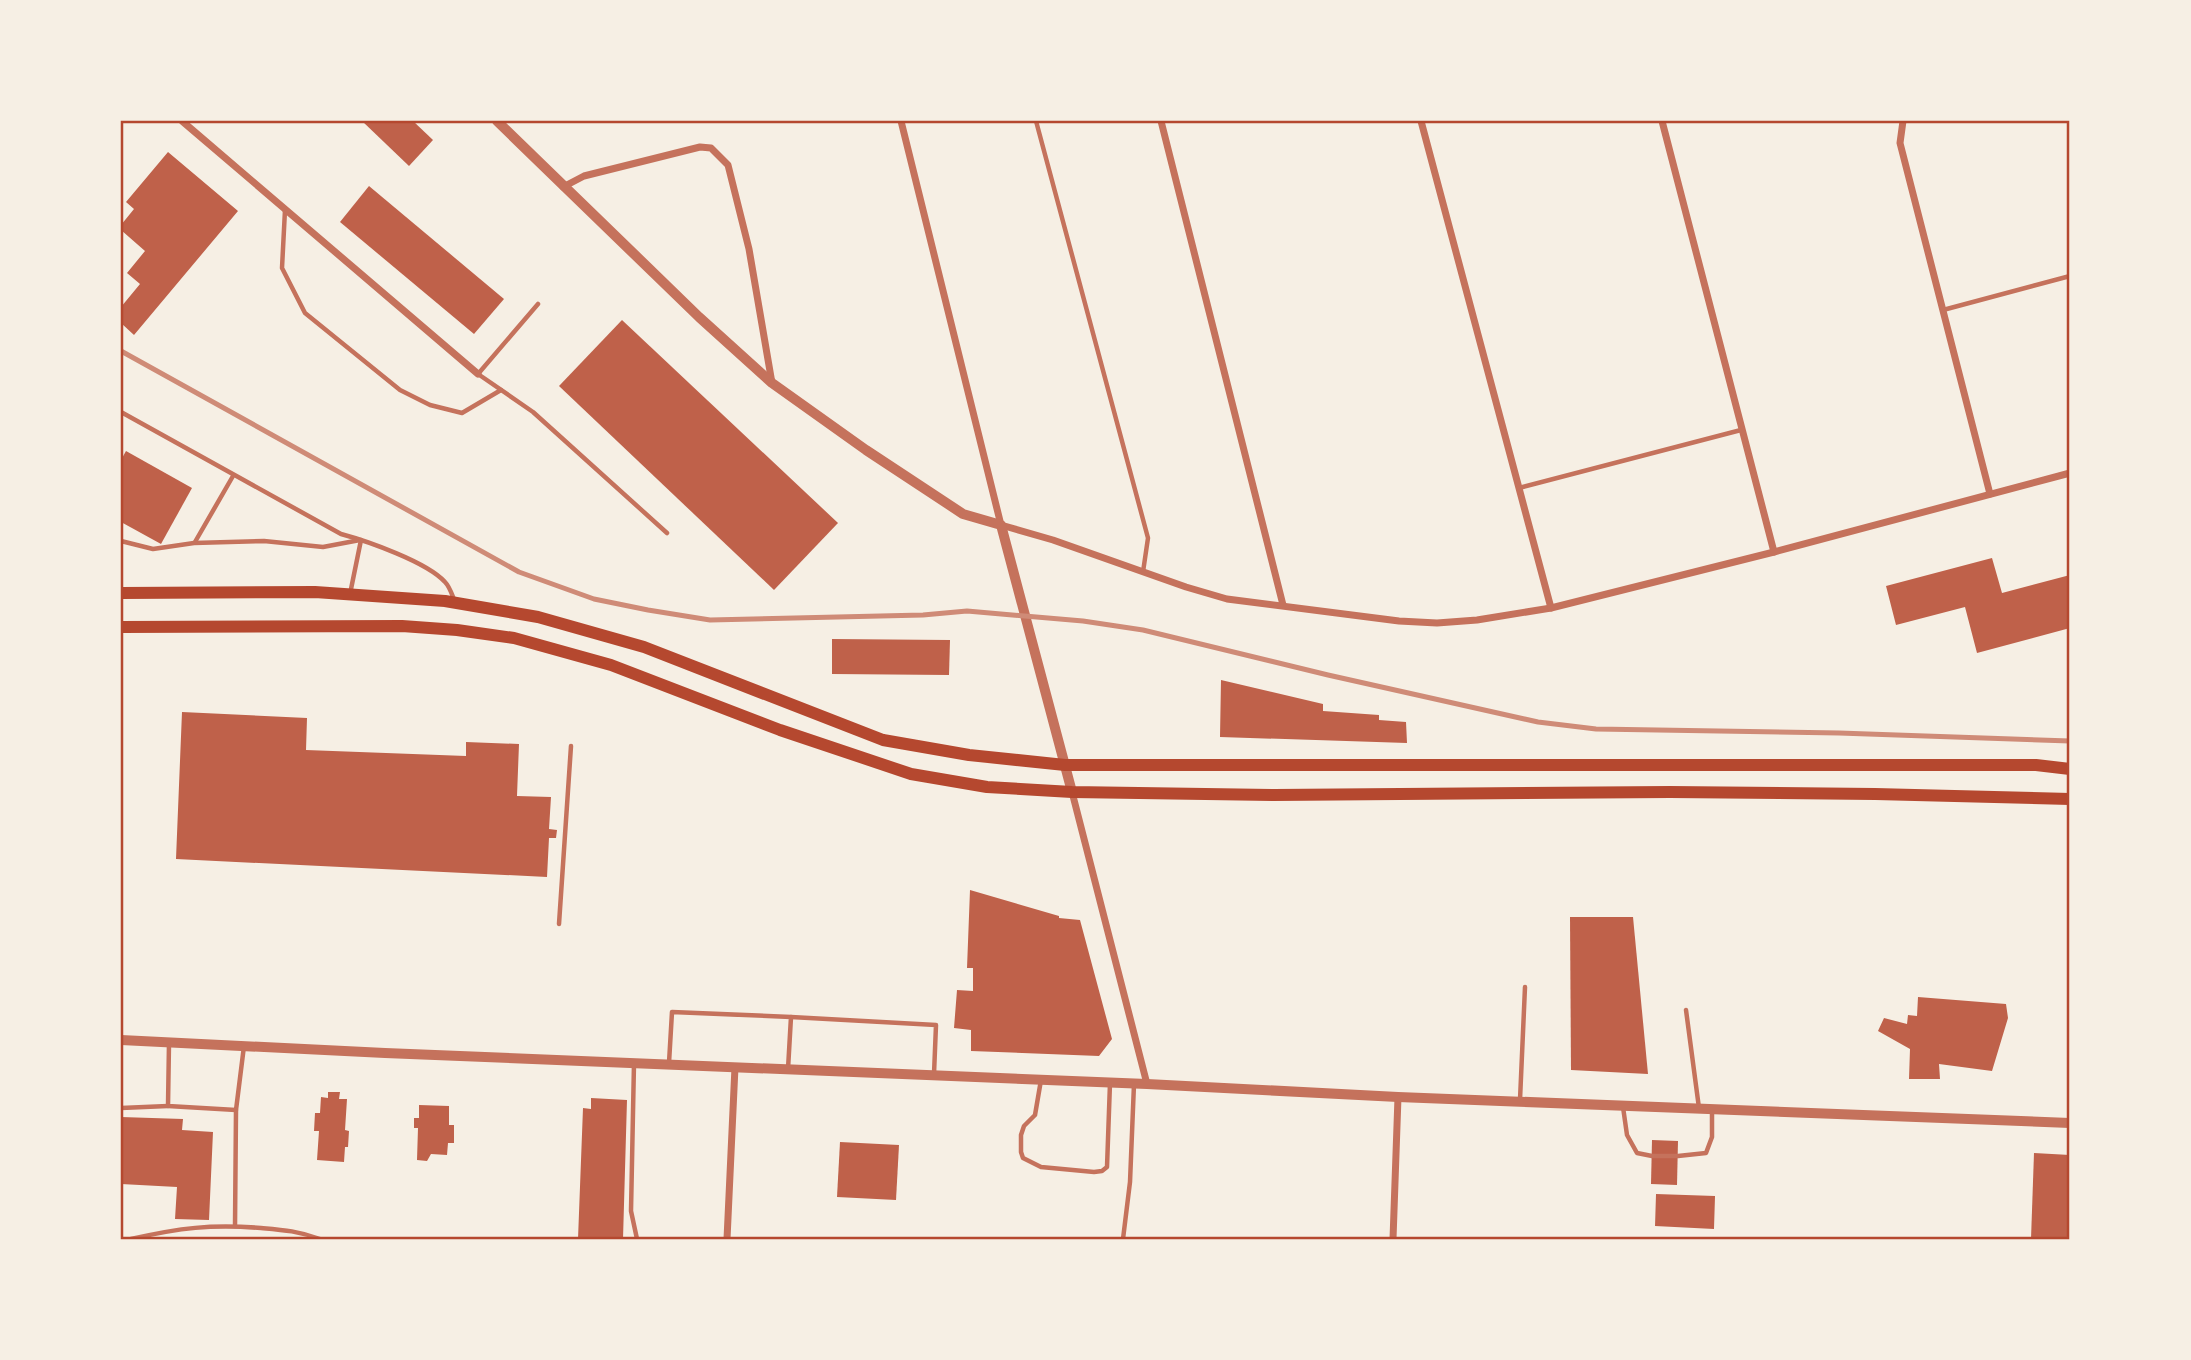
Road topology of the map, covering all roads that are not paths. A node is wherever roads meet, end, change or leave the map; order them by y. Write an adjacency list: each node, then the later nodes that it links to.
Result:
1 (182, 121): 10 (street)
2 (497, 121): 9 (street)
3 (901, 121): 23 (street)
4 (1036, 121): 29 (lane)
5 (1161, 121): 33 (street)
6 (1421, 121): 21 (street)
7 (1662, 121): 18 (street)
8 (1903, 121): 13 (street)
9 (563, 187): 15 (street); 15 (street)
10 (285, 209): 14 (street); 16 (lane)
11 (2070, 276): 13 (lane)
12 (538, 304): 14 (lane)
13 (1942, 310): 22 (street)
14 (478, 374): 16 (lane)
15 (772, 383): 23 (street)
16 (501, 390): 24 (lane)
17 (121, 412): 20 (lane)
18 (1741, 430): 21 (lane); 28 (street)
19 (2070, 473): 22 (street)
20 (233, 476): 25 (lane); 27 (lane)
21 (1518, 488): 34 (street)
22 (1990, 494): 28 (street)
23 (1001, 525): 29 (street); 37 (street)
24 (667, 533)
25 (361, 540): 27 (lane); 31 (lane); 32 (lane)
26 (121, 541): 27 (lane)
27 (194, 543)
28 (1774, 552): 34 (street)
29 (1143, 572): 33 (street)
30 (121, 593): 31 (main road)
31 (350, 594): 32 (main road)
32 (455, 603): 37 (main road)
33 (1283, 605): 34 (street)
34 (1551, 608)
35 (121, 627): 39 (main road)
36 (571, 746): 41 (lane)
37 (1065, 765): 38 (main road); 39 (street)
38 (2070, 769)
39 (1072, 792): 40 (main road); 56 (street)
40 (2070, 799)
41 (559, 924)
42 (1525, 987): 58 (lane)
43 (1686, 1010): 62 (lane)
44 (791, 1017): 49 (lane); 51 (lane); 52 (lane)
45 (121, 1040): 46 (street)
46 (169, 1042): 47 (street); 59 (lane)
47 (244, 1046): 48 (street); 64 (lane)
48 (634, 1063): 49 (street); 69 (lane)
49 (669, 1064): 50 (street)
50 (735, 1067): 51 (street); 70 (street)
51 (788, 1069): 52 (street)
52 (934, 1075): 53 (street)
53 (1041, 1079): 54 (street); 54 (lane)
54 (1110, 1082): 55 (street)
55 (1134, 1083): 56 (street); 71 (lane)
56 (1147, 1084): 57 (street)
57 (1398, 1097): 58 (street); 72 (street)
58 (1520, 1101): 60 (street)
59 (168, 1106): 61 (lane); 64 (lane)
60 (1623, 1106): 62 (street); 63 (lane)
61 (121, 1108)
62 (1699, 1109): 63 (street)
63 (1712, 1109): 65 (street)
64 (236, 1110): 66 (lane)
65 (2070, 1123)
66 (234, 1226): 67 (lane); 68 (lane)
67 (131, 1239)
68 (320, 1239)
69 (637, 1239)
70 (727, 1239)
71 (1123, 1239)
72 (1393, 1239)

